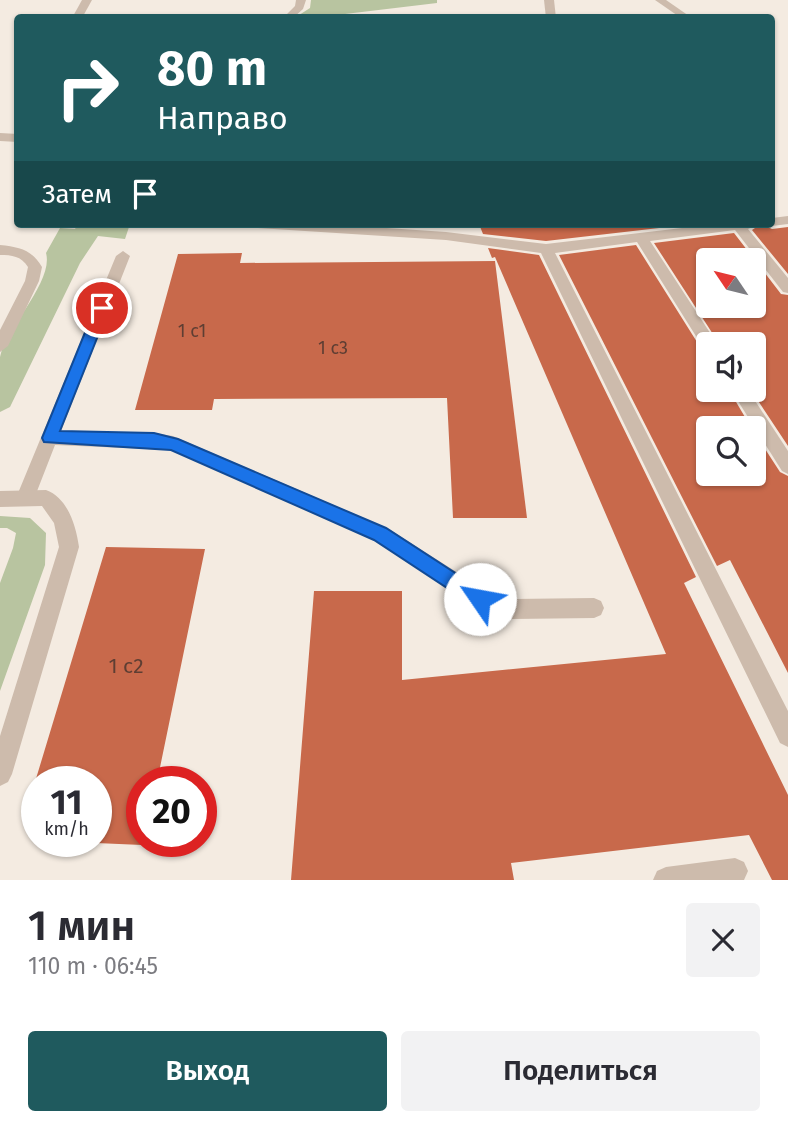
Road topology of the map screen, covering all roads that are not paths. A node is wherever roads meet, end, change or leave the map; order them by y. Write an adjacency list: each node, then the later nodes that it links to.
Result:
1 (301, 0): 3 (street)
2 (660, 0): 4 (street)
3 (292, 14)
4 (682, 14)
5 (373, 228): 8 (street)
6 (722, 228): 9 (street)
7 (748, 228): 13 (street)
8 (459, 231): 10 (street)
9 (641, 238): 10 (street); 14 (street)
10 (546, 249): 22 (street)
11 (0, 250): 15 (street)
12 (123, 256): 17 (street)
13 (788, 288)
14 (702, 332)
15 (0, 346)
16 (747, 402): 18 (street)
17 (50, 438): 19 (street); 21 (street)
18 (788, 466)
19 (25, 498): 20 (street); 23 (street)
20 (0, 499)
21 (594, 608)
22 (788, 735)
23 (0, 774)
24 (735, 871): 25 (street)
25 (666, 880)

